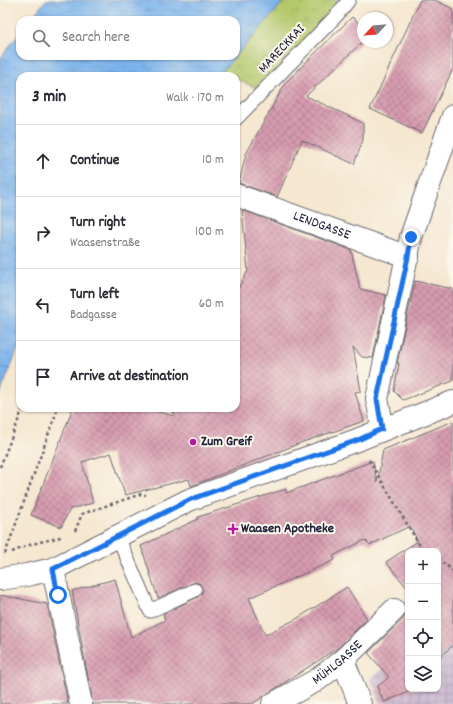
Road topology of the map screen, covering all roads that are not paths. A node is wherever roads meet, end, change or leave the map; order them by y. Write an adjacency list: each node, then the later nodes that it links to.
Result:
1 (349, 0): 2 (lane, MARECKKAI)
2 (240, 115)
3 (453, 116): 5 (street)
4 (240, 196): 5 (street, LENDGASSE)
5 (408, 257): 7 (street)
6 (453, 402): 7 (street)
7 (382, 429): 8 (street)
8 (118, 537): 9 (street); 11 (lane)
9 (53, 569): 10 (street); 15 (street)
10 (0, 579)
11 (195, 590)
12 (394, 610): 13 (street, MÜHLGASSE)
13 (342, 660): 14 (street, MÜHLGASSE); 16 (street)
14 (281, 702)
15 (81, 704)
16 (360, 704)

